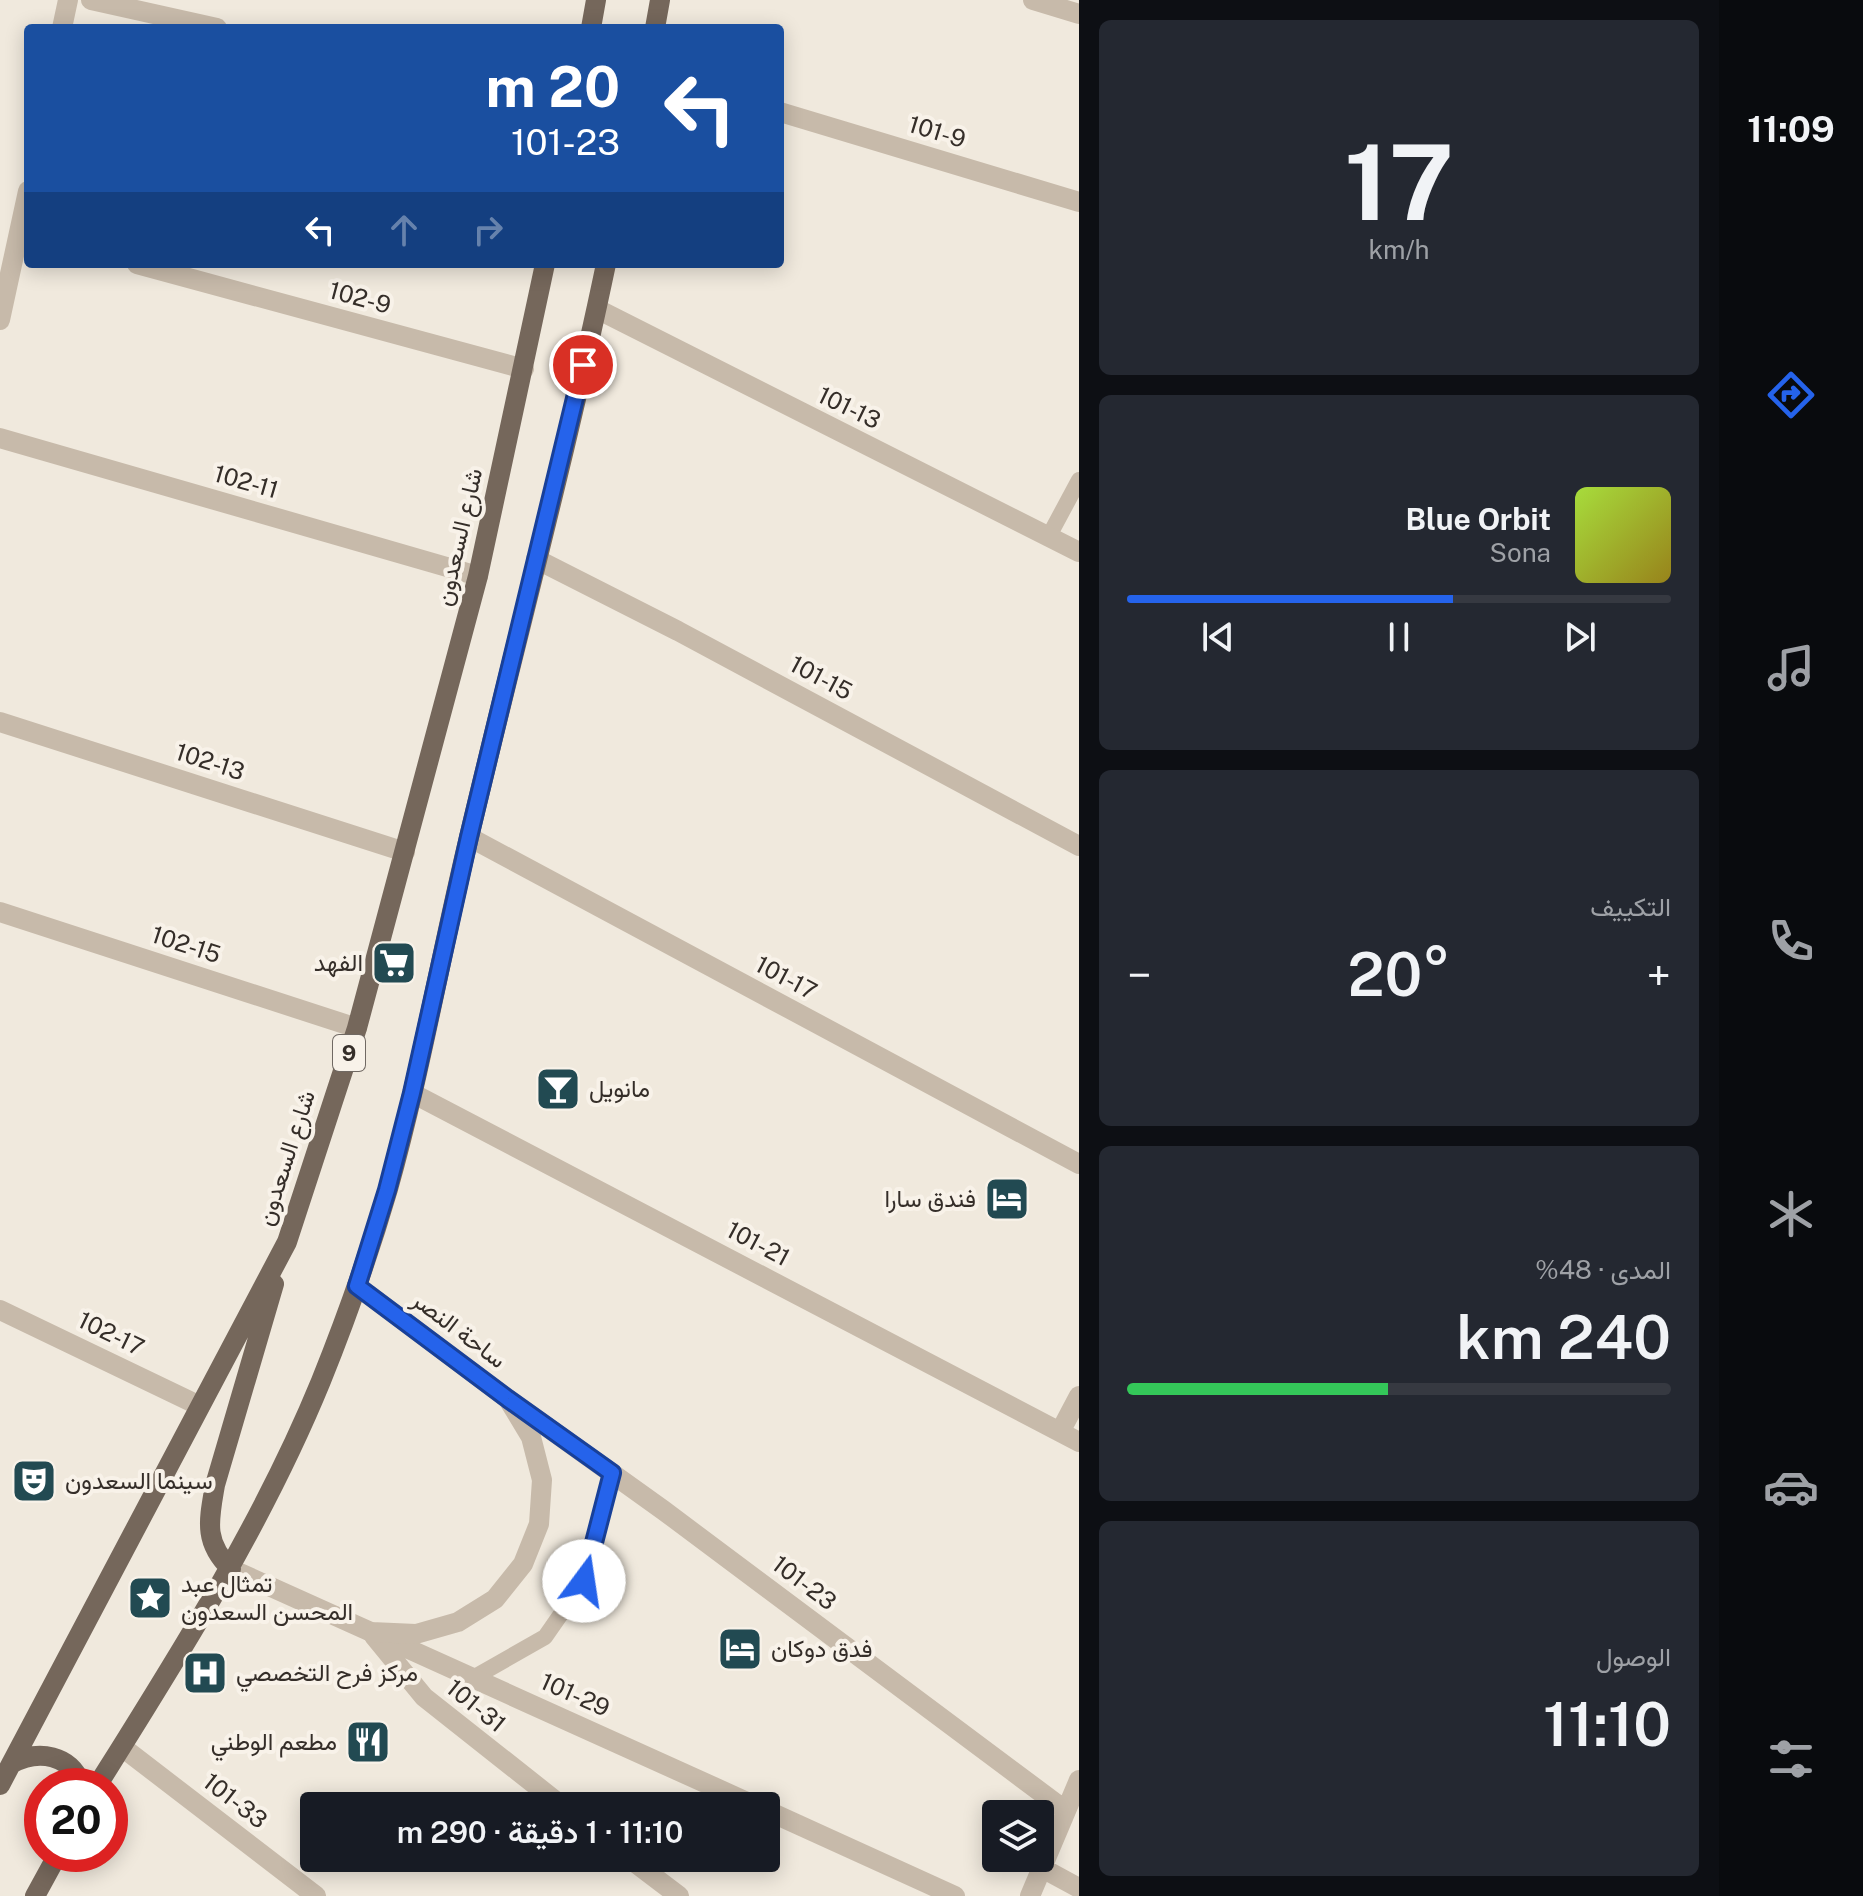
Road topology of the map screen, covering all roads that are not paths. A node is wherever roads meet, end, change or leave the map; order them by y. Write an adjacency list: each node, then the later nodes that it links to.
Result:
1 (68, 0): 7 (street)
2 (91, 0): 8 (street)
3 (596, 0): 9 (main road)
4 (660, 0): 10 (main road)
5 (1033, 0): 6 (street)
6 (1079, 14)
7 (63, 24)
8 (199, 24)
9 (592, 24)
10 (656, 24)
11 (784, 113): 12 (street, 101-9)
12 (1079, 202)
13 (24, 204): 14 (street)
14 (16, 231): 19 (street)
15 (152, 268): 20 (street, 102-9)
16 (544, 268): 20 (main road, شارع السعدون / 9)
17 (605, 268): 18 (main road)
18 (597, 309): 23 (street, 101-13); 25 (main road)
19 (0, 320)
20 (524, 369): 26 (main road, شارع السعدون / 9)
21 (0, 438): 26 (street, 102-11)
22 (1079, 480): 23 (lane)
23 (1049, 536): 24 (street, 101-13)
24 (1079, 552)
25 (536, 559): 28 (main road); 29 (street, 101-15)
26 (478, 576): 30 (main road, شارع السعدون / 9)
27 (0, 722): 30 (street, 102-13)
28 (469, 837): 33 (main road); 34 (street, 101-17)
29 (1079, 846)
30 (405, 852): 32 (main road, شارع السعدون / 9)
31 (0, 912): 32 (street, 102-15)
32 (357, 1028): 35 (main road, شارع السعدون / 9)
33 (412, 1093): 36 (main road); 41 (street, 101-21)
34 (1079, 1164)
35 (287, 1242): 40 (main road, شارع السعدون / 9); 44 (main road)
36 (357, 1286): 39 (street, ساحة النصر); 44 (main road)
37 (0, 1310): 40 (street, 102-17)
38 (1079, 1396): 41 (street)
39 (508, 1399): 43 (street, 101-23); 45 (street, ساحة النصر)
40 (200, 1406): 48 (main road, شارع السعدون / 9)
41 (1060, 1432): 42 (street, 101-21)
42 (1079, 1442)
43 (612, 1473): 46 (lane); 55 (street, 101-23)
44 (231, 1569): 45 (street, ساحة النصر); 47 (main road)
45 (371, 1632): 46 (street, 101-29); 53 (street, 101-31)
46 (473, 1678): 54 (street, 101-29)
47 (122, 1747): 50 (main road); 64 (street, 101-33)
48 (11, 1764): 49 (main road); 52 (main road, شارع السعدون / 9)
49 (72, 1768)
50 (109, 1768)
51 (1079, 1780): 55 (street)
52 (0, 1785)
53 (544, 1792)
54 (725, 1792)
55 (1066, 1811): 57 (street)
56 (780, 1816): 66 (street)
57 (1054, 1840)
58 (48, 1872): 63 (main road)
59 (647, 1872): 65 (street)
60 (1040, 1872): 67 (street)
61 (1049, 1872): 62 (street)
62 (1079, 1888)
63 (35, 1896)
64 (316, 1896)
65 (679, 1896)
66 (955, 1896)
67 (1030, 1896)

